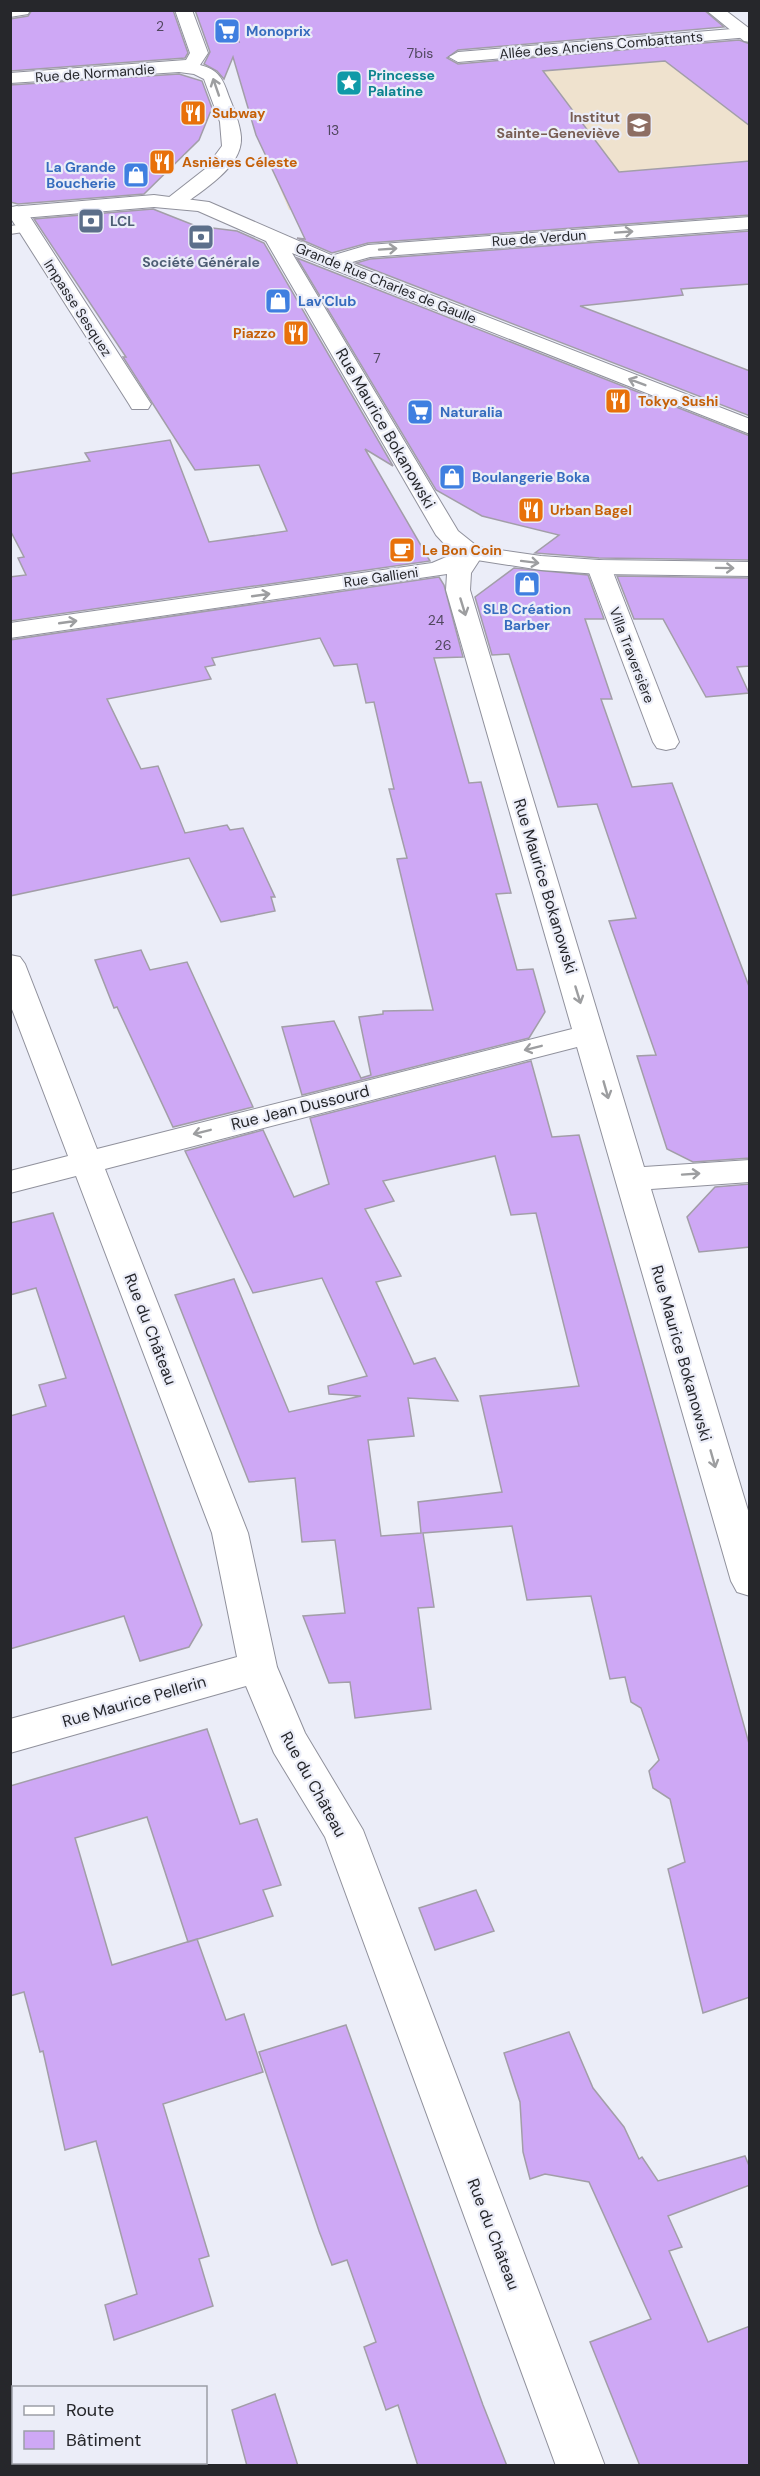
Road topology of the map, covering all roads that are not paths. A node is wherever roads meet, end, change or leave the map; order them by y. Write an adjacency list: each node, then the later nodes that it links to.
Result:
1 (22, 10): 4 (street)
2 (183, 10): 7 (street)
3 (714, 10): 5 (street)
4 (10, 12)
5 (748, 35): 6 (street, Allée des Anciens Combattants)
6 (458, 57)
7 (180, 67): 8 (street, Rue de Normandie); 9 (street, Rue de Normandie, one-way to 7)
8 (10, 78)
9 (175, 202): 10 (street, Grande Rue Charles de Gaulle); 12 (street, Grande Rue Charles de Gaulle)
10 (16, 221): 16 (street, Impasse Sesquez)
11 (750, 223): 13 (street, Rue de Verdun, one-way to 11)
12 (274, 238): 13 (street, Grande Rue Charles de Gaulle); 15 (street, Rue Maurice Bokanowski)
13 (331, 262): 14 (street, Grande Rue Charles de Gaulle)
14 (354, 272): 15 (street); 17 (street, Grande Rue Charles de Gaulle, one-way to 14)
15 (302, 286): 18 (street, Rue Maurice Bokanowski)
16 (140, 404)
17 (750, 427)
18 (472, 553): 19 (street, one-way to 19); 21 (street, Rue Gallieni, one-way to 18); 24 (street, Rue Maurice Bokanowski, one-way to 24)
19 (598, 567): 20 (street, one-way to 20); 22 (street, Villa Traversière)
20 (750, 568)
21 (10, 631)
22 (666, 742)
23 (10, 964): 25 (street, Rue du Château)
24 (590, 1034): 25 (street, Rue Jean Dussourd, one-way to 25); 27 (street, Rue Maurice Bokanowski, one-way to 27)
25 (87, 1162): 28 (street, Rue Jean Dussourd); 30 (street, Rue du Château)
26 (750, 1171): 27 (street, one-way to 26)
27 (633, 1179): 29 (street, Rue Maurice Bokanowski, one-way to 29)
28 (10, 1182)
29 (750, 1581)
30 (258, 1667): 31 (street, Rue Maurice Pellerin); 32 (street, Rue du Château)
31 (10, 1736)
32 (581, 2466)

